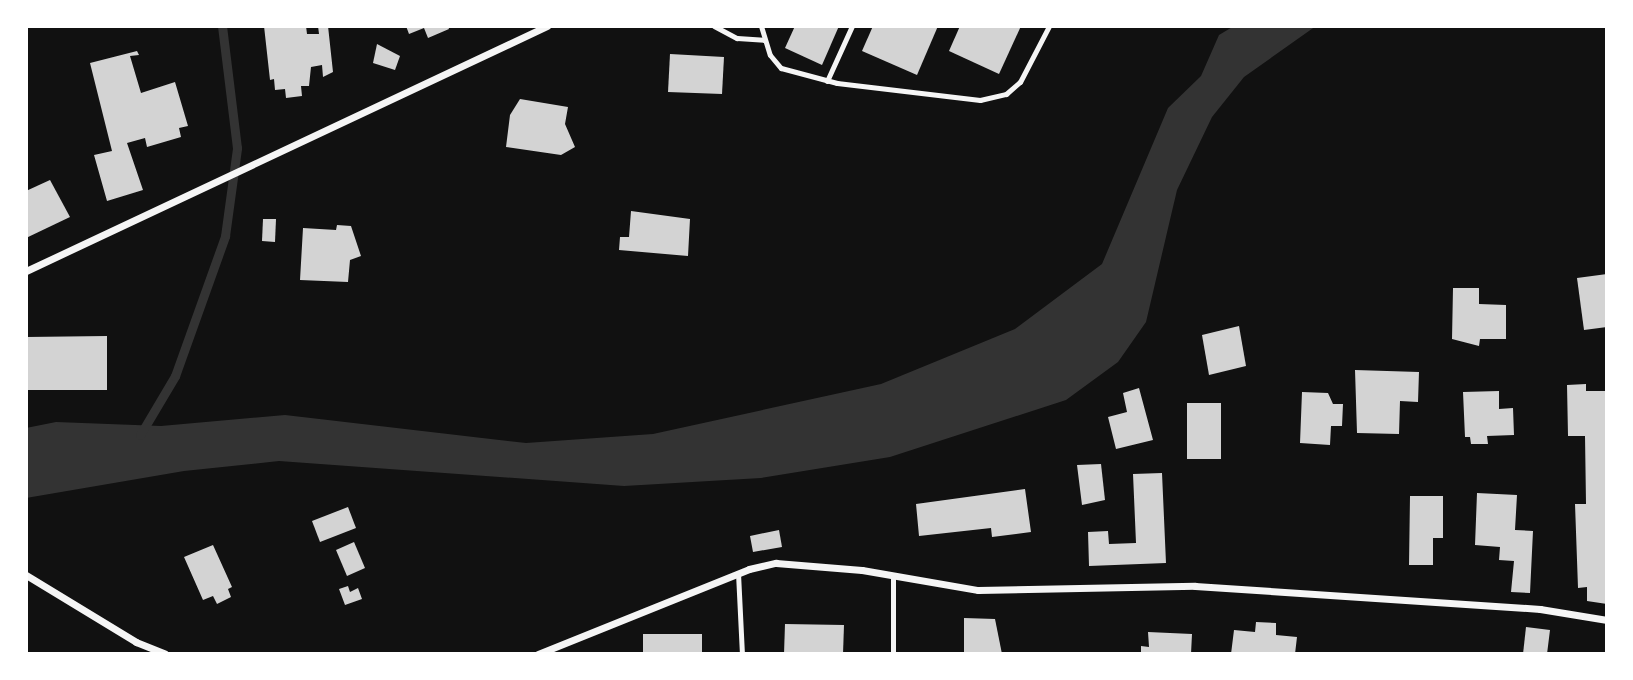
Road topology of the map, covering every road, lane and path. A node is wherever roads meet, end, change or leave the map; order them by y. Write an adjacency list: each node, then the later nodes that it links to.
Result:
1 (547, 26): 8 (street)
2 (714, 26): 6 (lane)
3 (761, 26): 6 (lane)
4 (852, 26): 7 (lane)
5 (1049, 26): 7 (lane)
6 (764, 40): 7 (lane)
7 (827, 81)
8 (26, 271)
9 (738, 573): 11 (street); 15 (street); 16 (lane)
10 (26, 575): 13 (street)
11 (893, 576): 12 (street); 17 (lane)
12 (1607, 621)
13 (156, 652): 14 (street)
14 (165, 654)
15 (538, 654)
16 (742, 654)
17 (893, 654)

